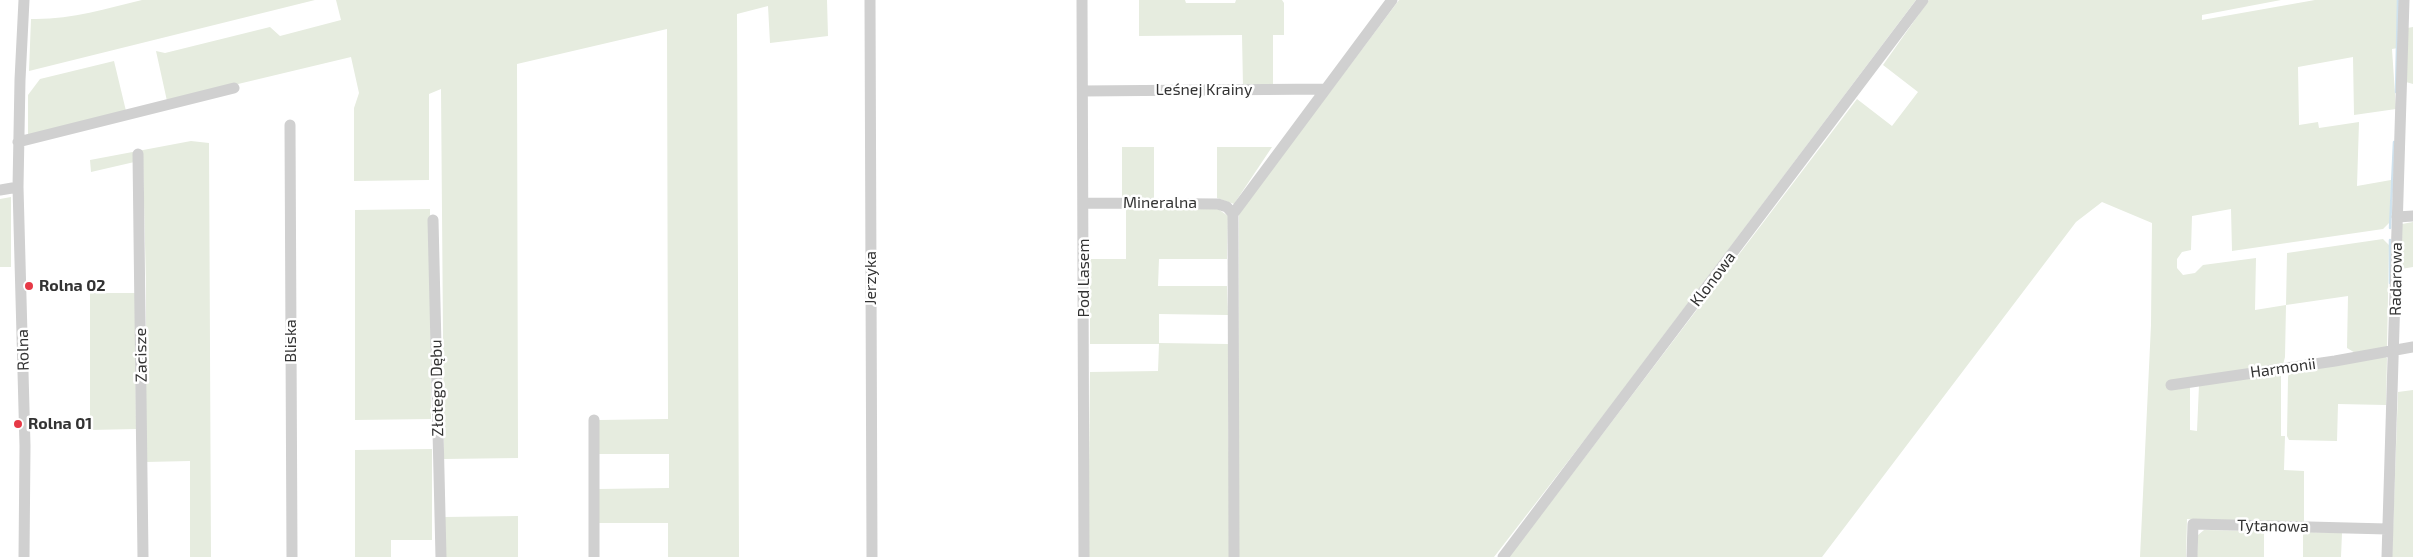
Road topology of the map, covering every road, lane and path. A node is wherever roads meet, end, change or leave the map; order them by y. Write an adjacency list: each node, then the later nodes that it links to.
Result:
1 (24, 0): 13 (street, Rolna)
2 (870, 0): 32 (street, Jerzyka)
3 (1082, 0): 10 (street, Pod Lasem)
4 (1392, 0): 8 (street)
5 (1923, 0): 35 (street, Klonowa)
6 (2404, 0): 11 (street, Radarowa)
7 (234, 88): 13 (street)
8 (1326, 89): 10 (street, Leśnej Krainy); 18 (street)
9 (2413, 90): 11 (street)
10 (1083, 91): 17 (street, Pod Lasem)
11 (2400, 92): 20 (street, Radarowa)
12 (290, 125): 29 (street, Bliska)
13 (18, 142): 15 (street, Rolna)
14 (138, 154): 28 (street, Zacisze)
15 (18, 187): 16 (street); 27 (street, Rolna)
16 (0, 190)
17 (1084, 203): 18 (street, Mineralna); 33 (street, Pod Lasem)
18 (1233, 214): 34 (street)
19 (2413, 216): 20 (street)
20 (2397, 217): 23 (street, Radarowa)
21 (433, 220): 30 (street, Złotego Dębu)
22 (2413, 347): 23 (street, Harmonii)
23 (2394, 350): 24 (street, Harmonii); 26 (street, Radarowa)
24 (2171, 385)
25 (594, 420): 31 (street)
26 (2387, 529): 36 (street, Tytanowa); 37 (street, Radarowa)
27 (24, 557)
28 (143, 557)
29 (292, 557)
30 (441, 557)
31 (594, 557)
32 (872, 557)
33 (1084, 557)
34 (1234, 557)
35 (1502, 557)
36 (2192, 557)
37 (2387, 557)

